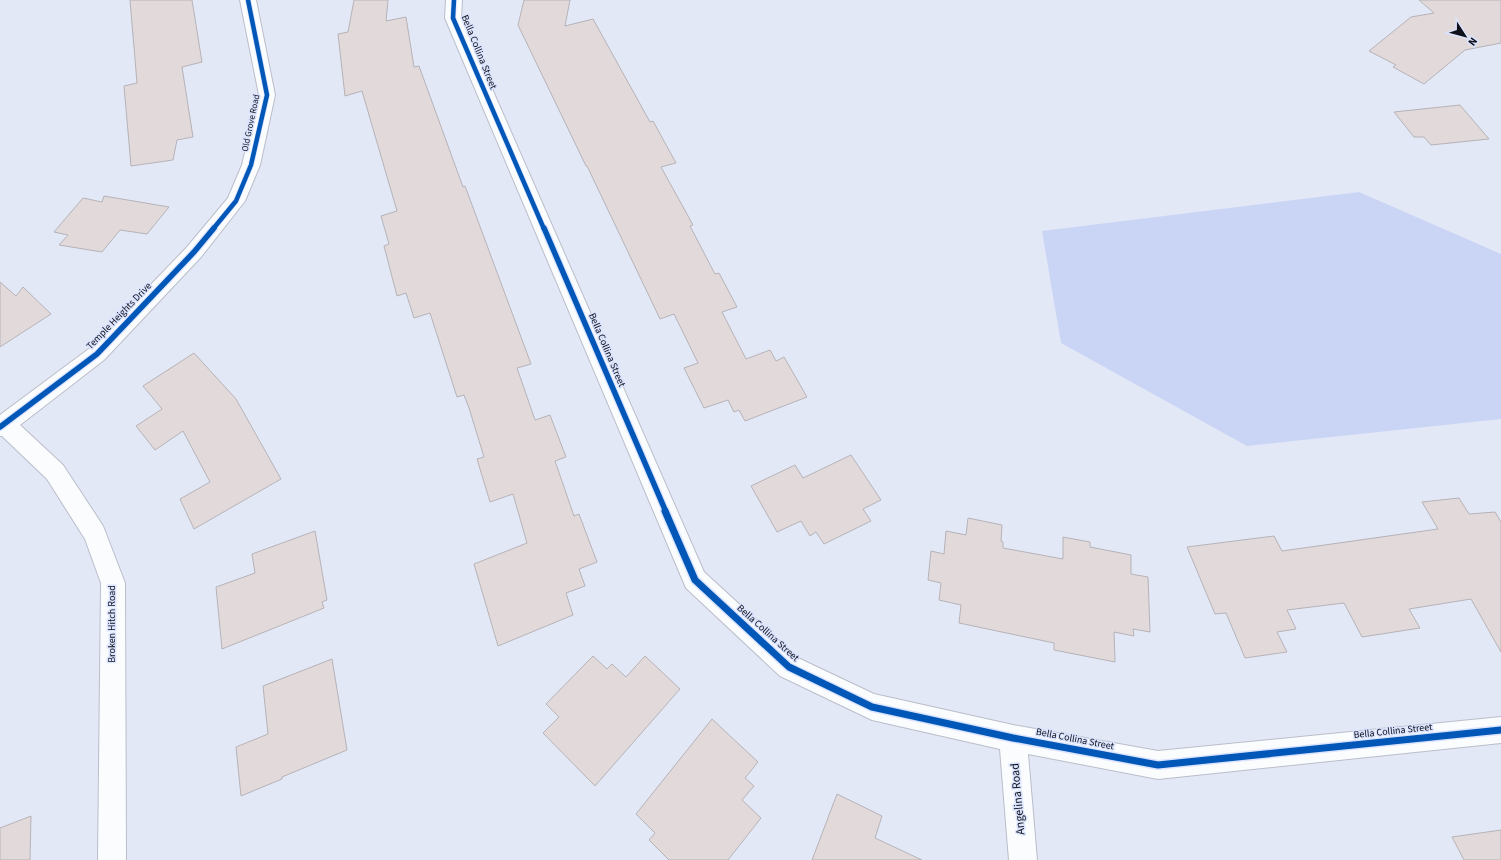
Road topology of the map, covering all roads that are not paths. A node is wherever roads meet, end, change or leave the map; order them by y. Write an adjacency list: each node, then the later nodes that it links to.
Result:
1 (248, 0): 3 (street, Old Grove Road)
2 (454, 0): 6 (street, Bella Collina Street)
3 (236, 201): 4 (street, Temple Heights Drive)
4 (2, 426): 7 (street, Broken Hitch Road)
5 (1501, 730): 6 (street, Bella Collina Street)
6 (1013, 738): 8 (street, Angelina Road)
7 (112, 860)
8 (1023, 860)

